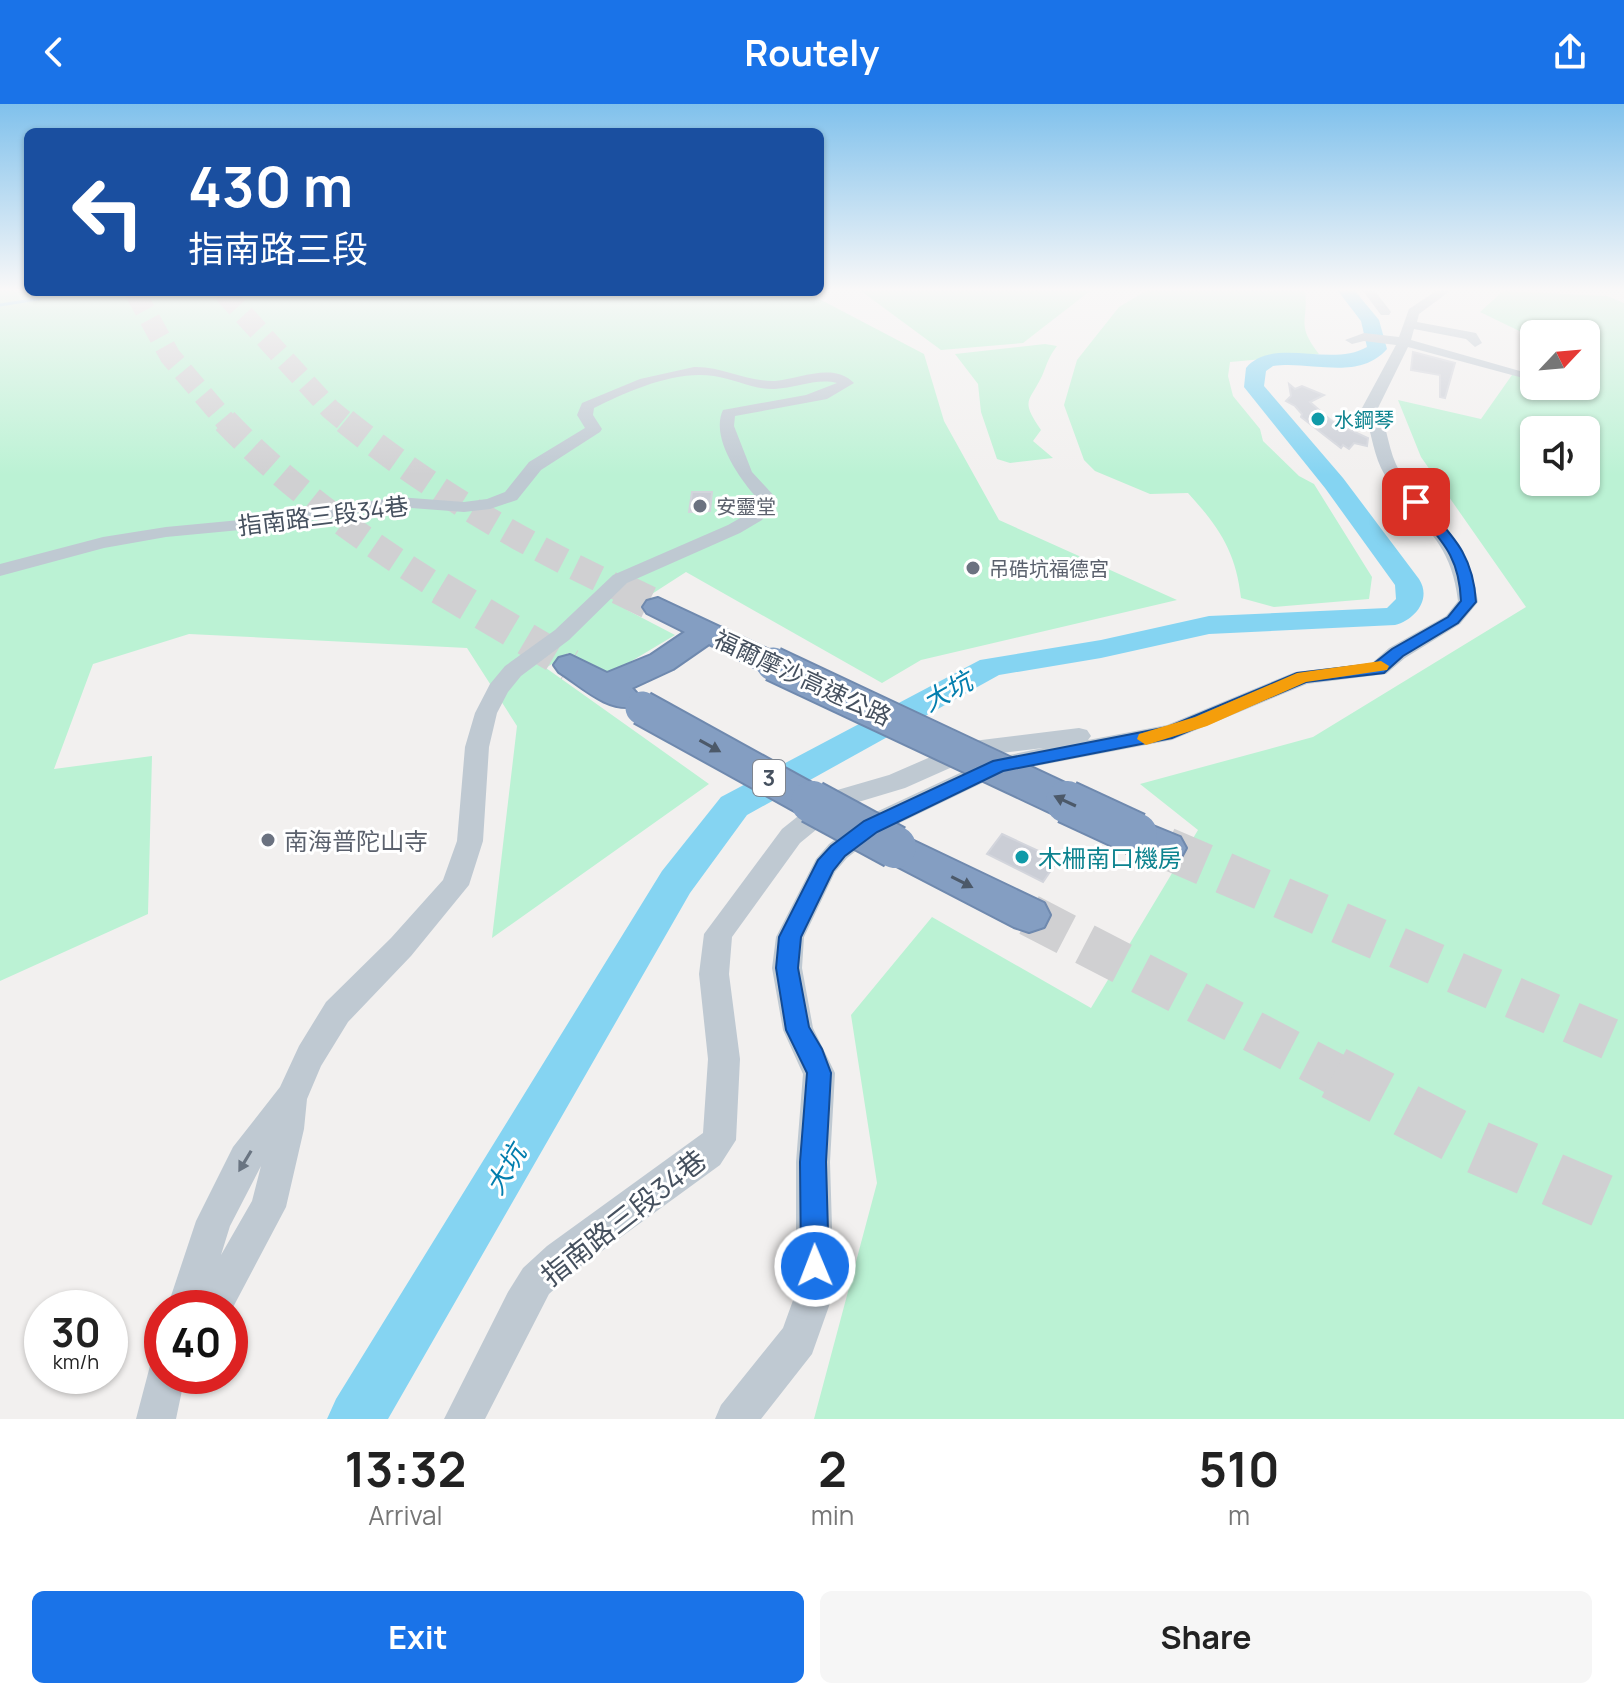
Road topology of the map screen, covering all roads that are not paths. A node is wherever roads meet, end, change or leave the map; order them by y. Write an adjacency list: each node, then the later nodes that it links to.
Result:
1 (1394, 352): 9 (street)
2 (1456, 352): 3 (street)
3 (1520, 373)
4 (0, 570): 12 (street, 指南路三段34巷)
5 (658, 607): 6 (highway, 福爾摩沙高速公路)
6 (706, 632): 8 (highway); 10 (highway, 福爾摩沙高速公路, one-way to 6, bridge)
7 (570, 665): 8 (highway, 3)
8 (604, 687): 11 (highway, 3, one-way to 11, bridge)
9 (1201, 721): 15 (street, 指南路三段34巷); 16 (street)
10 (1151, 841)
11 (1029, 915)
12 (291, 1098): 13 (street, 指南路三段34巷, one-way to 13); 14 (street, 指南路三段34巷)
13 (192, 1290)
14 (222, 1290)
15 (464, 1419)
16 (735, 1419)

